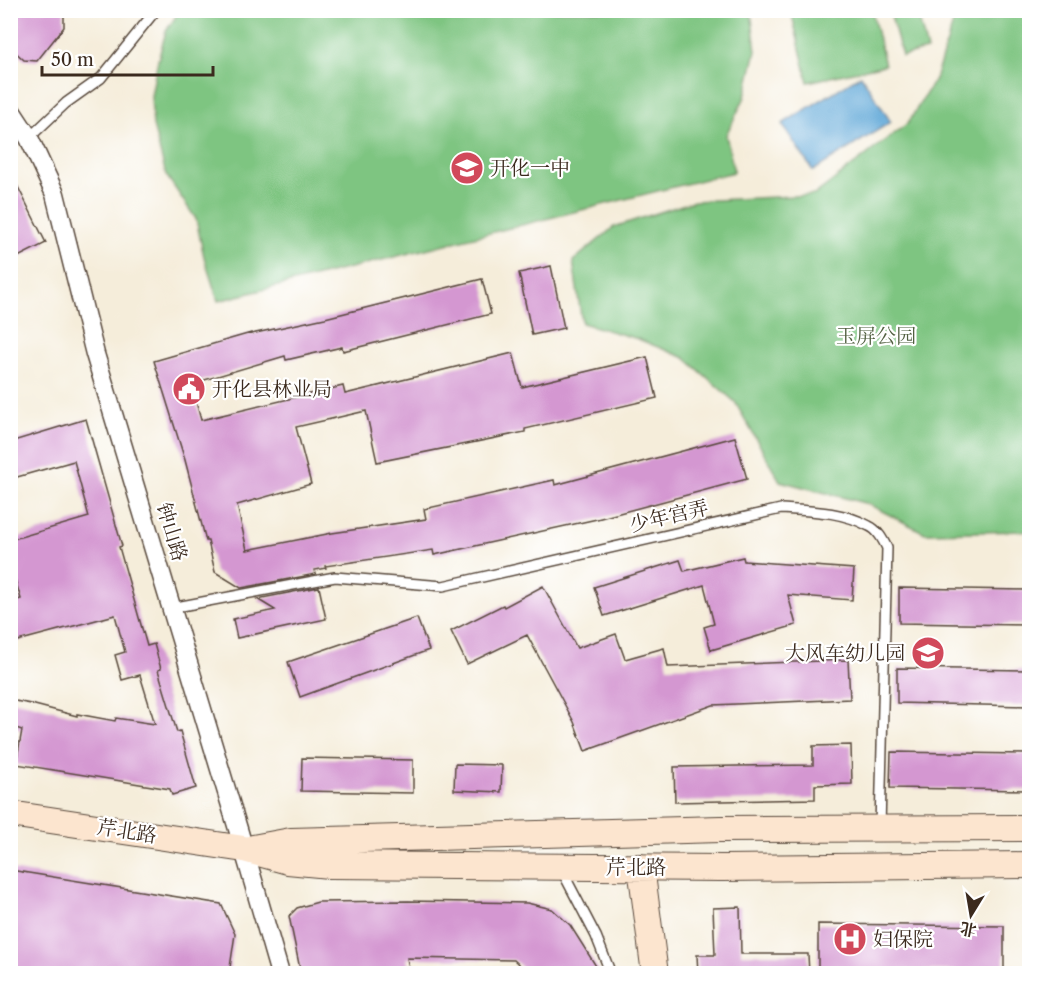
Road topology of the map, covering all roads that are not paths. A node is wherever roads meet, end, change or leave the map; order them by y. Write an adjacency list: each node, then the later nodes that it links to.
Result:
1 (156, 10): 3 (lane)
2 (10, 109): 3 (street, 钟山路)
3 (29, 138): 4 (street, 钟山路)
4 (171, 608): 8 (lane, 少年宫弄); 9 (street, 钟山路)
5 (10, 814): 9 (main road, 芹北路)
6 (1029, 828): 8 (main road, 芹北路)
7 (720, 829): 8 (main road, 芹北路); 9 (main road, 芹北路); 13 (main road)
8 (880, 829)
9 (244, 849): 11 (main road, 芹北路); 14 (street, 钟山路)
10 (1029, 865): 13 (main road, 芹北路)
11 (560, 867): 12 (main road, 芹北路); 15 (lane)
12 (641, 867): 13 (main road, 芹北路); 16 (main road)
13 (722, 868)
14 (280, 974)
15 (611, 974)
16 (655, 974)

